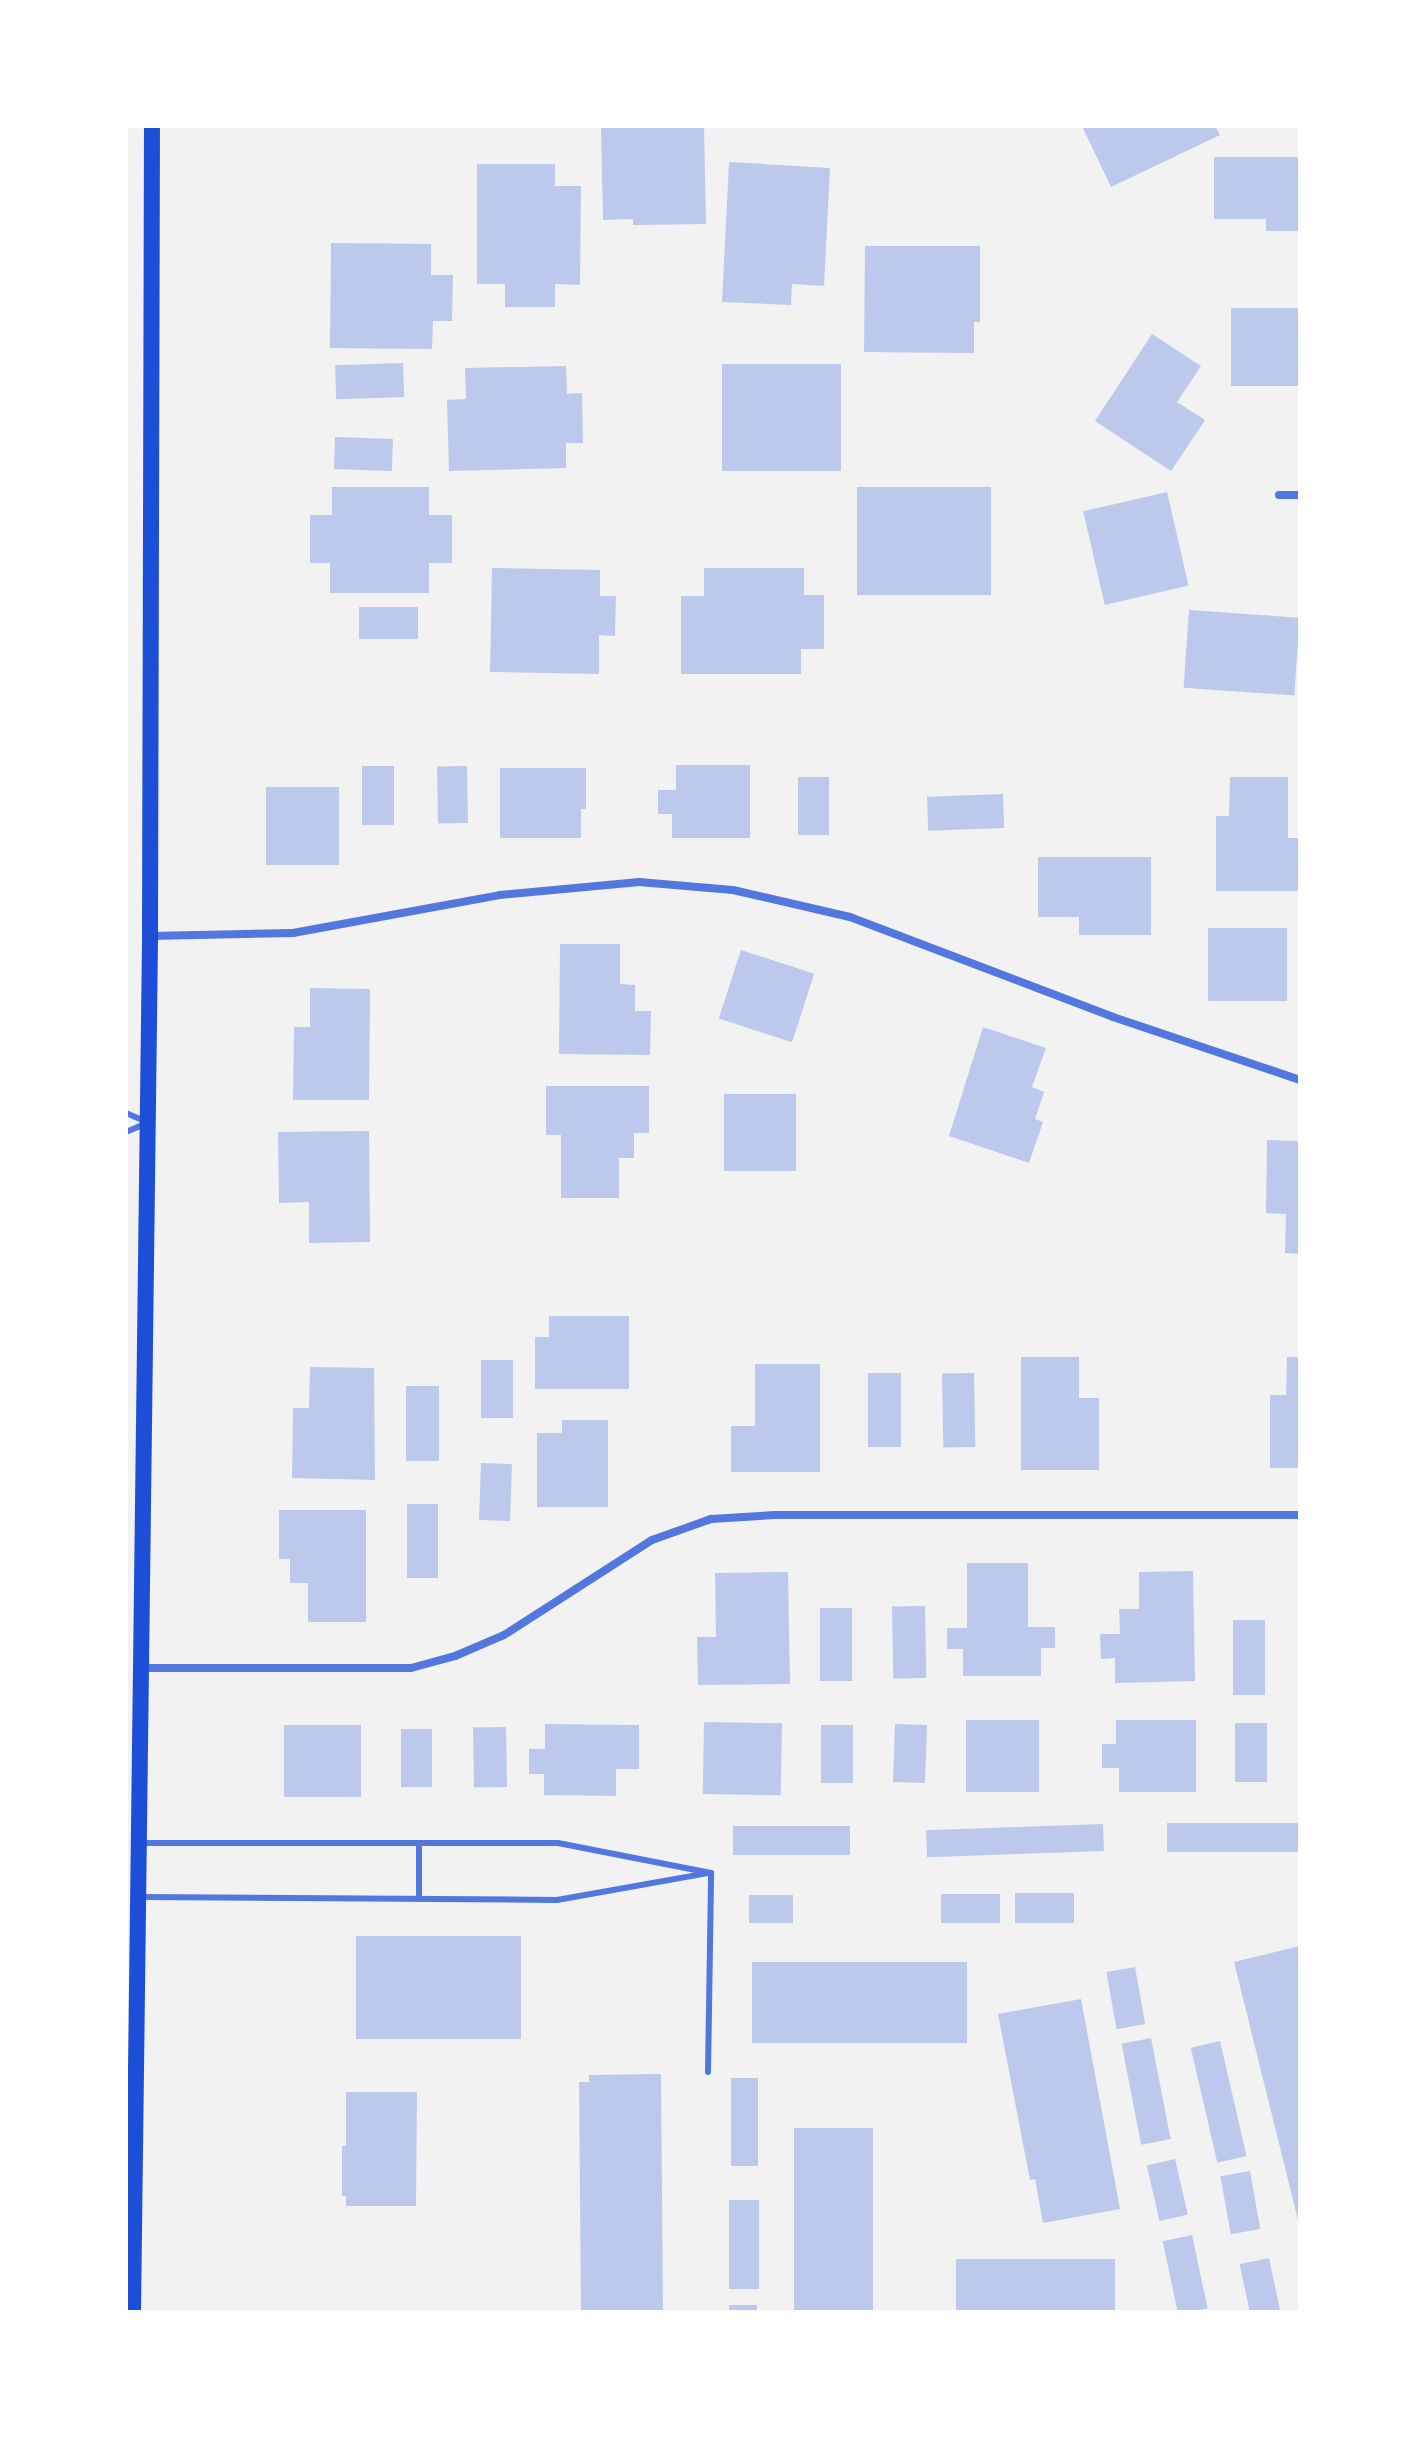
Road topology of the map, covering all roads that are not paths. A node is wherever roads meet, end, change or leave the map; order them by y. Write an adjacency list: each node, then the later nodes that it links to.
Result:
1 (152, 126): 4 (main road)
2 (1279, 495): 3 (street)
3 (1300, 495)
4 (150, 936): 5 (street); 7 (main road)
5 (1300, 1080)
6 (126, 1113): 7 (lane)
7 (148, 1122): 8 (lane); 10 (main road)
8 (126, 1132)
9 (1300, 1515): 10 (street)
10 (139, 1668): 11 (main road)
11 (138, 1843): 12 (lane); 14 (main road)
12 (419, 1844): 13 (lane); 15 (lane)
13 (711, 1873): 15 (lane); 16 (lane)
14 (138, 1897): 15 (lane); 17 (main road)
15 (419, 1899)
16 (708, 2072)
17 (133, 2312)

